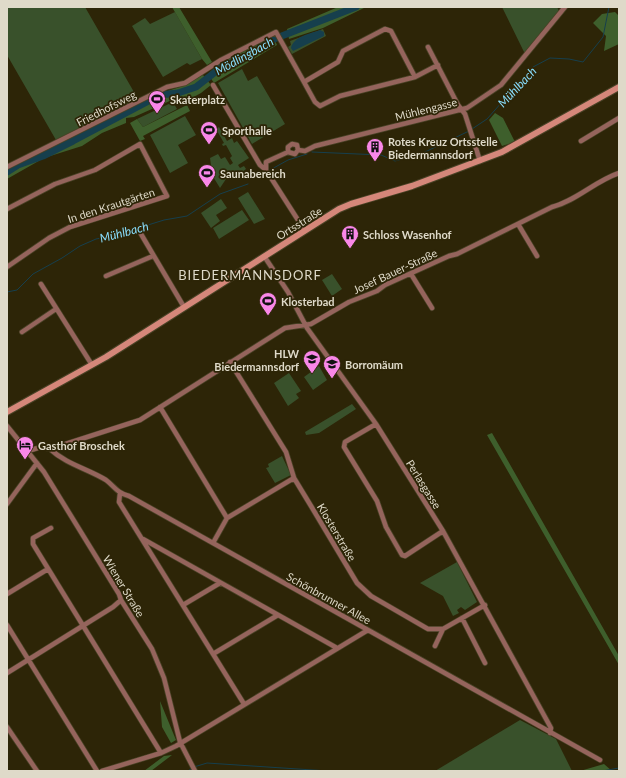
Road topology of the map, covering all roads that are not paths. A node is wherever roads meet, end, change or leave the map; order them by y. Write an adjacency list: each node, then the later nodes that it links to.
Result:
1 (565, 7): 8 (street, Mühlengasse)
2 (428, 46): 3 (street)
3 (438, 65): 4 (street); 8 (street)
4 (415, 77): 5 (street); 5 (street)
5 (304, 82): 14 (street, Friedhofsweg)
6 (214, 85): 15 (street)
7 (619, 87): 13 (street, Ortsstraße)
8 (461, 109): 11 (street, Mühlengasse); 13 (street)
9 (619, 118): 10 (street)
10 (581, 141)
11 (298, 150): 12 (street, Mühlengasse); 12 (street, Mühlengasse)
12 (288, 152): 15 (street, Mühlengasse)
13 (480, 161): 19 (street, Ortsstraße)
14 (7, 167)
15 (266, 172): 19 (street)
16 (619, 173): 18 (street, Josef Bauer-Straße)
17 (7, 209): 24 (street, In den Krautgärten)
18 (518, 224): 23 (street); 25 (street, Josef Bauer-Straße)
19 (306, 231): 22 (street, Ortsstraße)
20 (141, 234): 21 (street)
21 (153, 256): 26 (street); 28 (street)
22 (264, 256): 28 (street, Ortsstraße); 31 (street, Perlasgasse)
23 (537, 256)
24 (7, 267)
25 (410, 274): 29 (street); 31 (street, Josef Bauer-Straße)
26 (106, 276)
27 (41, 284): 30 (street)
28 (184, 307): 34 (street, Ortsstraße)
29 (432, 308)
30 (56, 309): 32 (street); 34 (street)
31 (306, 325): 33 (street, Josef Bauer-Straße); 37 (street, Perlasgasse)
32 (22, 332)
33 (230, 362): 35 (street, Josef Bauer-Straße); 42 (street, Klosterstraße)
34 (92, 365): 36 (street, Ortsstraße)
35 (160, 407): 39 (street, Josef Bauer-Straße); 45 (street)
36 (7, 412)
37 (376, 424): 47 (street, Perlasgasse); 47 (street)
38 (7, 426): 40 (street, Wiener Straße)
39 (50, 449): 40 (street, Josef Bauer-Straße); 43 (street, Schönbrunner Allee)
40 (28, 451): 41 (street, Wiener Straße)
41 (37, 463): 44 (street); 53 (street, Wiener Straße)
42 (294, 478): 45 (street); 60 (street, Klosterstraße)
43 (120, 493): 48 (street); 49 (street, Schönbrunner Allee)
44 (7, 504)
45 (227, 518): 49 (street)
46 (51, 528): 50 (street)
47 (443, 531): 55 (street, Perlasgasse)
48 (142, 539): 51 (street); 54 (street)
49 (213, 543): 61 (street, Schönbrunner Allee)
50 (48, 569): 52 (street); 59 (street)
51 (220, 583): 54 (street); 56 (street)
52 (7, 594)
53 (121, 600): 59 (street); 71 (street, Wiener Straße)
54 (183, 605): 64 (street)
55 (485, 605): 57 (street); 70 (street, Perlasgasse)
56 (278, 615): 63 (street); 64 (street)
57 (462, 618): 60 (street); 66 (street)
58 (7, 625): 65 (street)
59 (83, 626): 65 (street); 72 (street)
60 (443, 629): 62 (street)
61 (368, 630): 63 (street); 70 (street, Schönbrunner Allee)
62 (435, 646)
63 (337, 648): 68 (street)
64 (213, 654): 68 (street)
65 (28, 660): 67 (street); 75 (street)
66 (485, 664)
67 (7, 673)
68 (244, 704): 71 (street)
69 (7, 727): 74 (street)
70 (550, 733): 73 (street, Schönbrunner Allee)
71 (180, 742): 72 (street); 77 (street, Wiener Straße)
72 (161, 752): 76 (street)
73 (600, 760)
74 (37, 771)
75 (97, 771)
76 (102, 771)
77 (195, 771)

